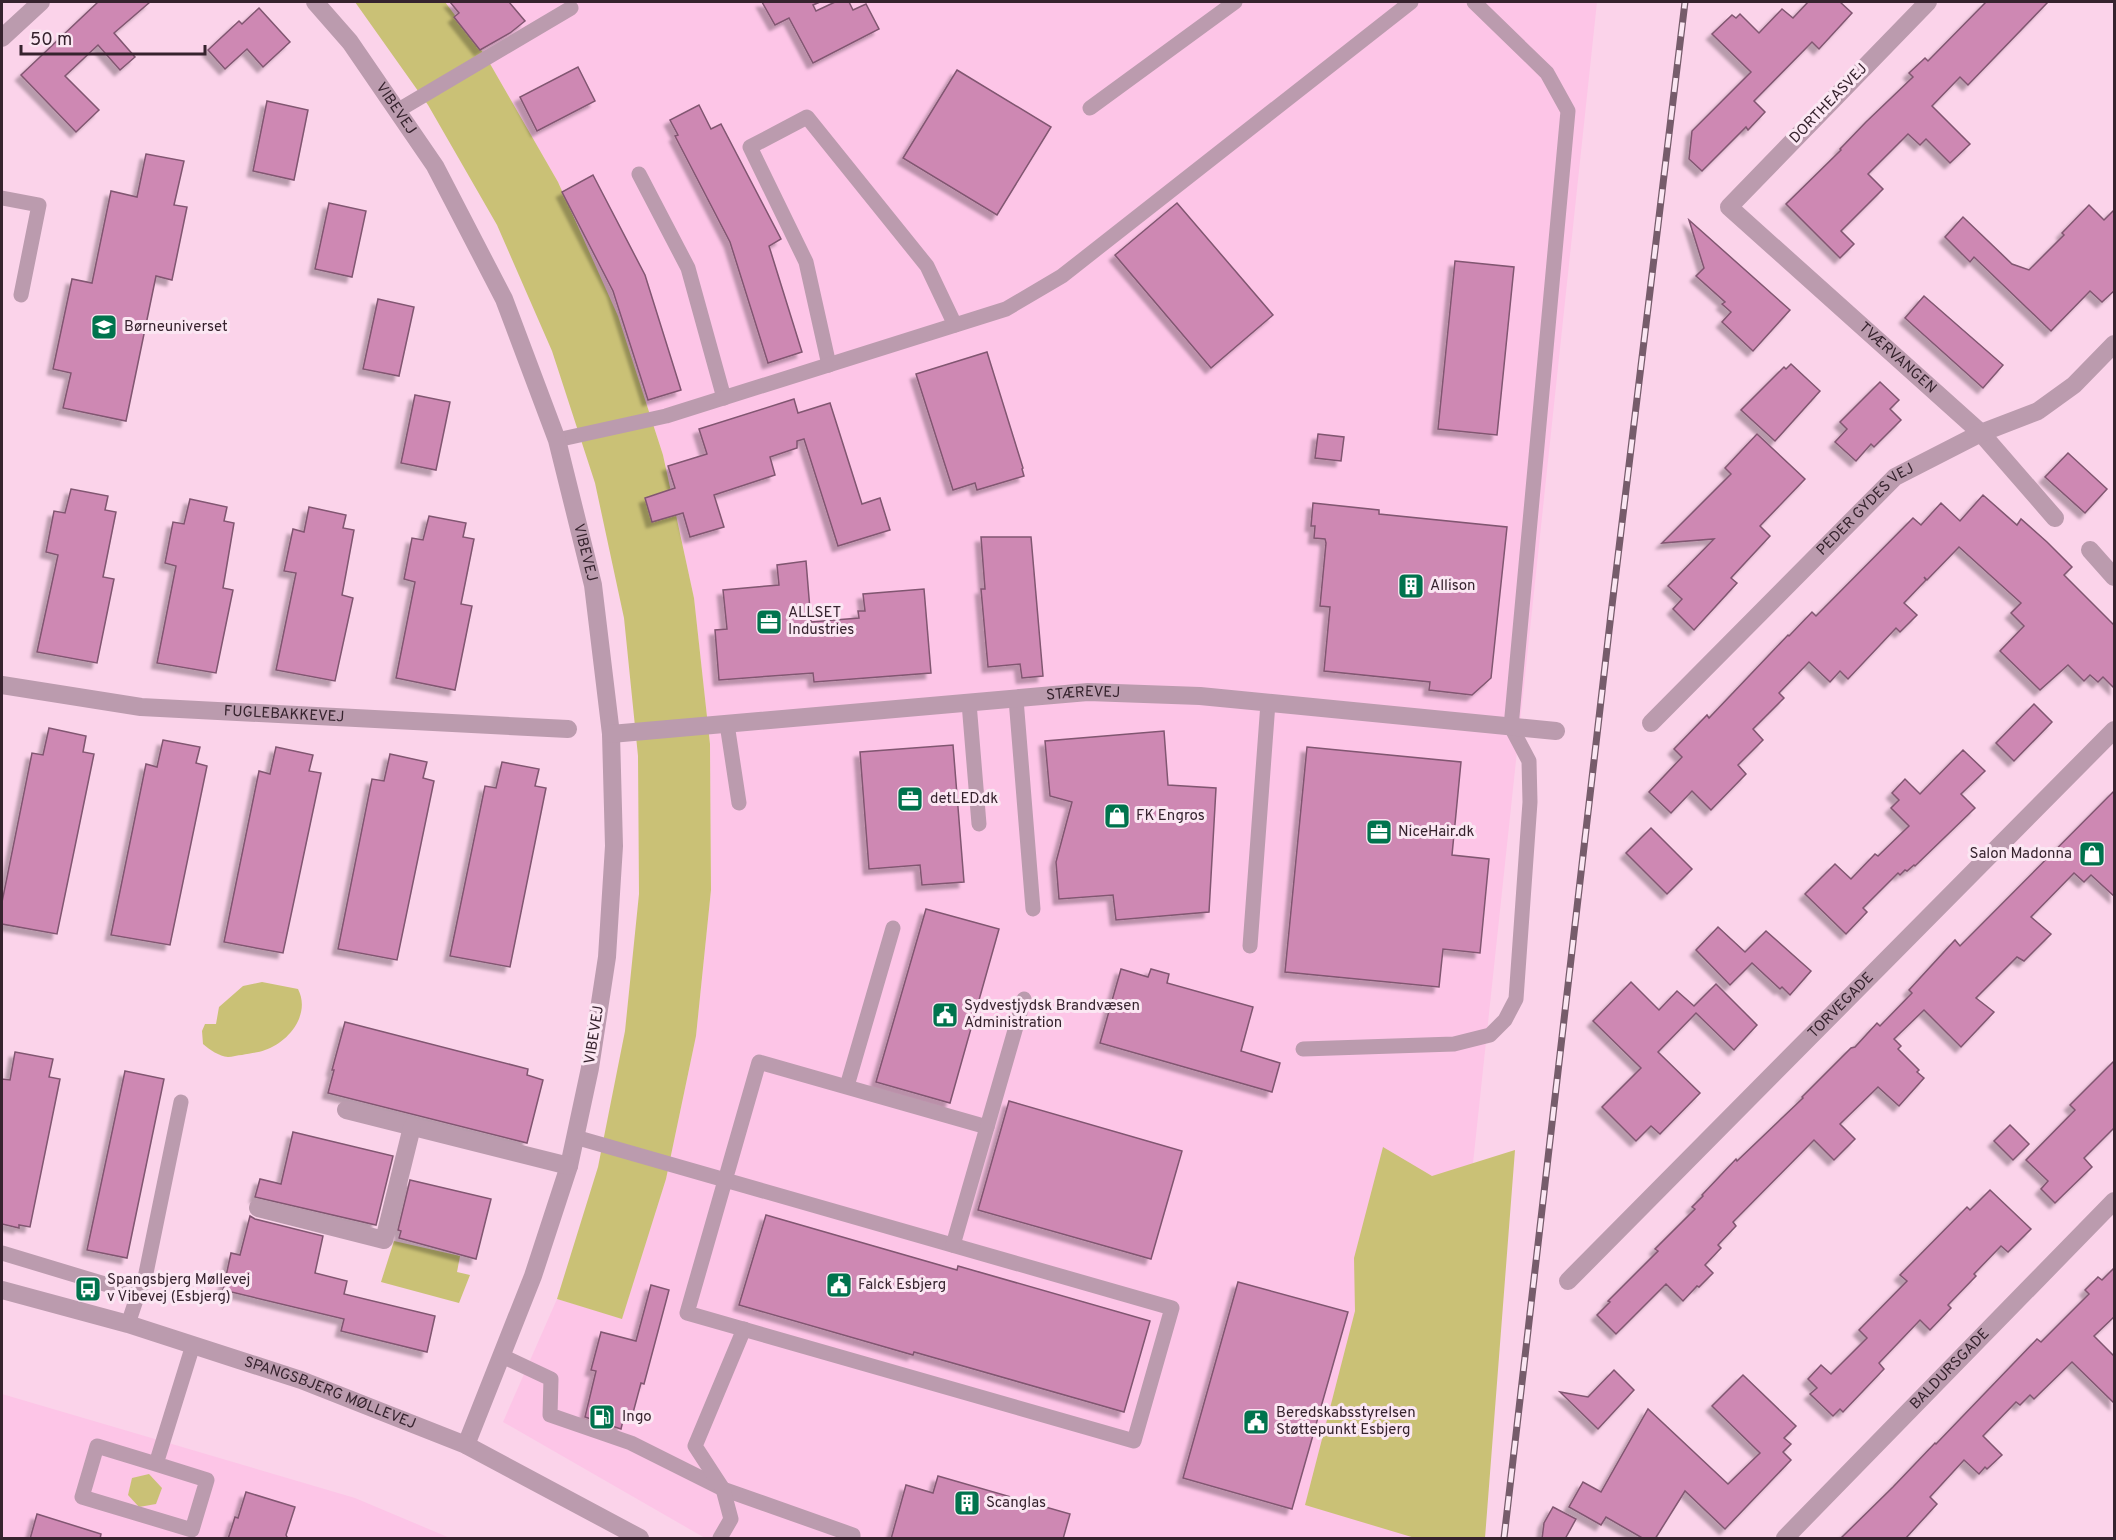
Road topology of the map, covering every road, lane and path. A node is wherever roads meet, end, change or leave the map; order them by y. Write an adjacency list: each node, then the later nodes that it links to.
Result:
1 (40, 2): 8 (street)
2 (315, 2): 10 (street, VIBEVEJ)
3 (1235, 2): 9 (lane)
4 (1411, 2): 15 (lane)
5 (1474, 2): 30 (lane)
6 (1928, 2): 13 (street, DORTHEASVEJ)
7 (571, 8): 10 (lane)
8 (2, 38)
9 (1090, 108)
10 (397, 111): 20 (street, VIBEVEJ)
11 (639, 174): 18 (lane)
12 (2, 198): 14 (lane)
13 (1729, 207): 19 (street, TVÆRVANGEN)
14 (21, 295)
15 (955, 325): 17 (lane); 17 (lane)
16 (2115, 344): 19 (street, PEDER GYDES VEJ)
17 (829, 365): 18 (lane)
18 (724, 398): 20 (lane)
19 (1981, 433): 21 (street, TVÆRVANGEN); 28 (street, PEDER GYDES VEJ)
20 (557, 440): 34 (street, VIBEVEJ)
21 (2055, 518)
22 (2090, 550): 23 (street)
23 (2115, 577)
24 (2, 685): 31 (street, FUGLEBAKKEVEJ)
25 (1016, 699): 26 (street, STÆREVEJ); 27 (street, STÆREVEJ); 37 (lane)
26 (969, 703): 29 (street, STÆREVEJ); 36 (lane)
27 (1268, 703): 30 (street, STÆREVEJ); 39 (lane)
28 (1651, 723)
29 (727, 724): 34 (street, STÆREVEJ); 35 (lane)
30 (1511, 727): 33 (street, STÆREVEJ); 41 (lane)
31 (568, 729)
32 (2115, 730): 54 (street, TORVEGADE)
33 (1556, 731)
34 (611, 734): 47 (street, VIBEVEJ)
35 (739, 803)
36 (979, 824)
37 (1033, 909)
38 (893, 927): 42 (lane)
39 (1250, 946)
40 (1024, 999): 46 (lane)
41 (1303, 1049)
42 (847, 1086): 46 (lane); 49 (lane)
43 (181, 1102): 56 (lane)
44 (346, 1110): 45 (street)
45 (412, 1126): 48 (street); 51 (street)
46 (987, 1127): 52 (lane)
47 (575, 1137): 48 (street, VIBEVEJ); 49 (lane)
48 (569, 1166): 60 (street, VIBEVEJ)
49 (725, 1180): 52 (lane); 58 (lane)
50 (2115, 1201): 67 (street, BALDURSGADE)
51 (258, 1208)
52 (953, 1245): 58 (lane)
53 (2, 1253): 56 (lane)
54 (1568, 1281)
55 (2, 1290): 57 (street, SPANGSBJERG MØLLEVEJ)
56 (138, 1294): 57 (lane)
57 (128, 1324): 59 (street, SPANGSBJERG MØLLEVEJ)
58 (744, 1329): 63 (lane)
59 (193, 1345): 61 (street, SPANGSBJERG MØLLEVEJ); 62 (lane)
60 (502, 1356): 61 (street, VIBEVEJ); 63 (lane)
61 (466, 1444): 64 (street, SPANGSBJERG MØLLEVEJ)
62 (156, 1464): 62 (lane)
63 (723, 1489): 65 (lane); 66 (lane)
64 (640, 1539)
65 (720, 1539)
66 (853, 1539)
67 (1785, 1539)

